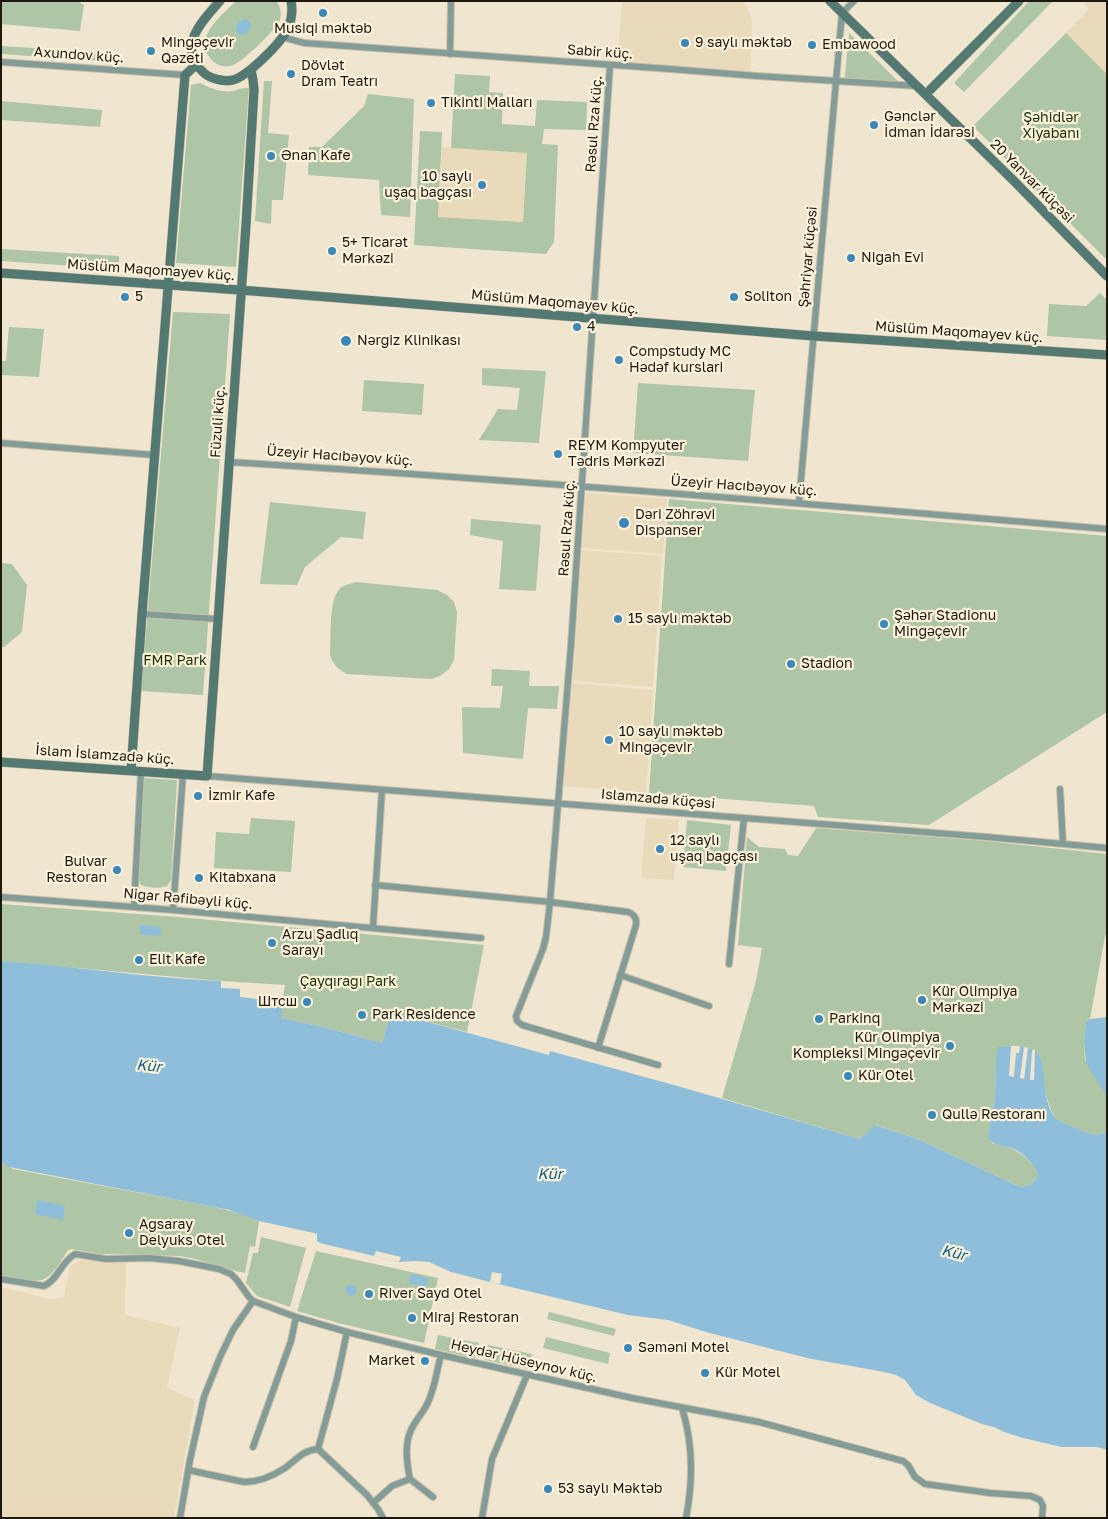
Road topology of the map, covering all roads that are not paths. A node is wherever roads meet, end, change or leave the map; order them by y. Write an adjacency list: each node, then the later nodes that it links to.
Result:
1 (219, 1): 11 (street)
2 (291, 1): 8 (street)
3 (451, 1): 9 (street)
4 (830, 1): 7 (street, 20 Yanvar küçəsi)
5 (854, 1): 7 (street)
6 (1019, 1): 17 (street)
7 (842, 13): 15 (street, Şəhriyar küçəsi); 16 (street, 20 Yanvar küçəsi)
8 (282, 37): 9 (street, Sabir küç.); 13 (street)
9 (450, 54): 12 (street, Sabir küç.)
10 (1, 62): 14 (street, Axundov küç.)
11 (196, 65): 13 (street); 14 (street)
12 (610, 65): 15 (street, Sabir küç.); 22 (street, Rəsul Rza küç.)
13 (251, 70): 21 (street, Füzuli küç.)
14 (185, 75): 20 (street)
15 (836, 80): 16 (street, Sabir küç.); 23 (street, Şəhriyar küçəsi)
16 (917, 86): 19 (street, 20 Yanvar küçəsi)
17 (930, 90)
18 (1, 273): 20 (street, Müslüm Maqomayev küç.)
19 (1107, 276)
20 (168, 284): 21 (street, Müslüm Maqomayev küç.); 26 (street)
21 (240, 290): 22 (street, Müslüm Maqomayev küç.); 27 (street, Füzuli küç.)
22 (593, 319): 23 (street, Müslüm Maqomayev küç.); 28 (street, Rəsul Rza küç.)
23 (814, 336): 24 (street, Müslüm Maqomayev küç.); 29 (street, Şəhriyar küçəsi)
24 (1107, 355)
25 (1, 444): 26 (street)
26 (154, 455): 31 (street)
27 (229, 462): 28 (street, Üzeyir Hacıbəyov küç.); 32 (street, Füzuli küç.)
28 (582, 486): 29 (street, Üzeyir Hacıbəyov küç.); 40 (street, Rəsul Rza küç.)
29 (800, 502): 30 (street, Üzeyir Hacıbəyov küç.)
30 (1107, 530)
31 (142, 614): 32 (street); 34 (street)
32 (217, 619): 37 (street, Füzuli küç.)
33 (1, 762): 34 (street, İslam İslamzadə küç.)
34 (131, 771): 35 (street, İslam İslamzadə küç.)
35 (142, 772): 36 (street, İslam İslamzadə küç.); 47 (street)
36 (183, 775): 37 (street, İslam İslamzadə küç.); 48 (street)
37 (207, 776): 39 (street, Islamzadə küçəsi)
38 (1060, 789): 42 (street)
39 (382, 790): 40 (street, Islamzadə küçəsi); 44 (street)
40 (559, 803): 41 (street, Islamzadə küçəsi); 46 (street, Rəsul Rza küç.)
41 (744, 818): 42 (street, Islamzadə küçəsi); 51 (street)
42 (1063, 844): 43 (street, Islamzadə küçəsi)
43 (1107, 848)
44 (375, 885): 46 (street); 49 (street)
45 (1, 898): 47 (street, Nigar Rəfibəyli küç.)
46 (550, 902): 52 (street); 54 (street, Rəsul Rza küç.)
47 (134, 907): 48 (street, Nigar Rəfibəyli küç.)
48 (173, 910): 49 (street, Nigar Rəfibəyli küç.)
49 (373, 927): 50 (street, Nigar Rəfibəyli küç.)
50 (481, 938)
51 (729, 964)
52 (620, 975): 53 (street); 54 (street)
53 (709, 1006)
54 (598, 1048): 55 (street)
55 (658, 1065)
56 (1, 1279): 57 (street)
57 (253, 1301): 58 (street, Heydər Hüseynov küç.); 65 (street)
58 (296, 1317): 59 (street, Heydər Hüseynov küç.); 63 (street)
59 (346, 1332): 60 (street, Heydər Hüseynov küç.); 64 (street)
60 (441, 1355): 61 (street, Heydər Hüseynov küç.); 66 (street)
61 (527, 1375): 62 (street, Heydər Hüseynov küç.); 71 (street)
62 (682, 1408): 72 (street); 73 (street, Heydər Hüseynov küç.)
63 (253, 1447)
64 (318, 1449): 65 (street); 68 (street)
65 (188, 1470): 69 (street)
66 (410, 1479): 67 (street); 68 (street)
67 (433, 1497)
68 (373, 1503): 70 (street)
69 (180, 1518)
70 (383, 1518)
71 (482, 1518)
72 (686, 1518)
73 (1042, 1518)

